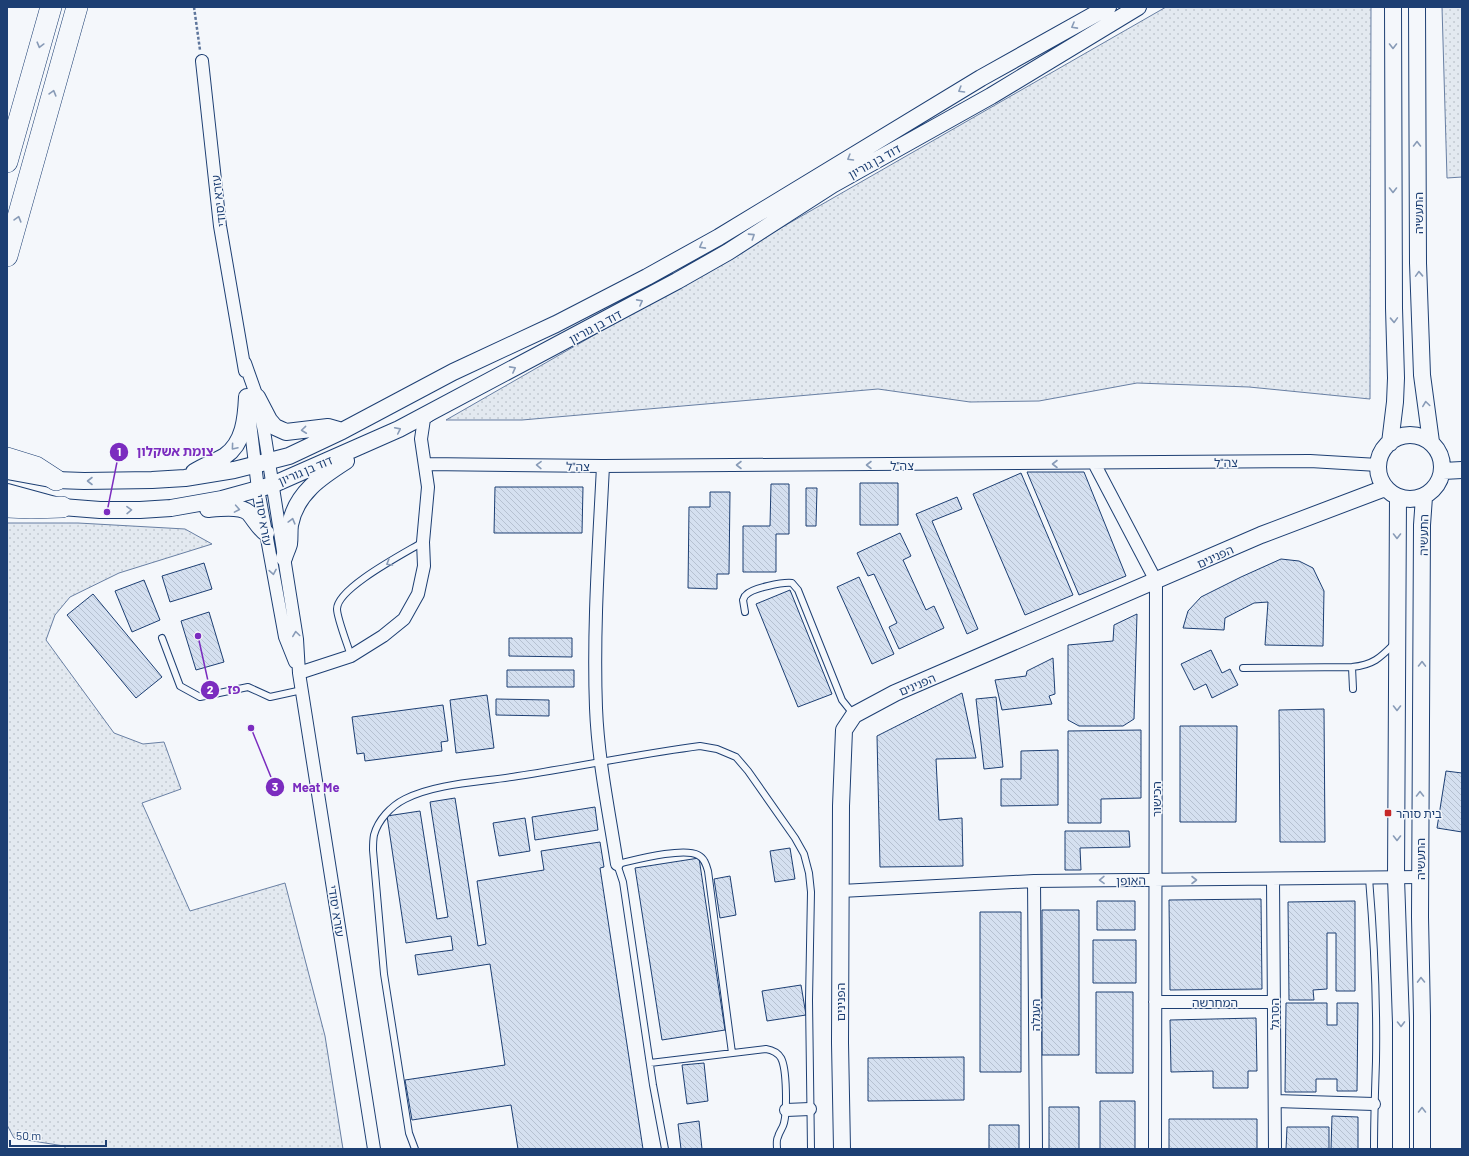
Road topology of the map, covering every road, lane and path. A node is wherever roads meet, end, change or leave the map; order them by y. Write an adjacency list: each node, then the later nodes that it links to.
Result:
1 (50, 7): 9 (highway, one-way to 9)
2 (77, 7): 10 (highway, one-way to 2)
3 (194, 7): 8 (path)
4 (1108, 7): 13 (street, דוד בן גוריון, one-way to 13)
5 (1138, 7): 12 (street, דוד בן גוריון, one-way to 5)
6 (1393, 7): 16 (street, התעשיה, one-way to 16)
7 (1416, 7): 14 (street, התעשיה, one-way to 7)
8 (202, 61): 11 (street, עזרא יסודי)
9 (7, 162)
10 (7, 256)
11 (252, 397): 13 (street, one-way to 11); 18 (street, עזרא יסודי); 26 (street, one-way to 26)
12 (443, 406): 15 (street, דוד בן גוריון, one-way to 12); 20 (street)
13 (342, 431): 18 (street, דוד בן גוריון)
14 (1431, 442): 16 (street); 25 (street)
15 (368, 443): 28 (street, דוד בן גוריון); 38 (street, one-way to 15)
16 (1390, 443): 21 (street)
17 (7, 458): 27 (highway)
18 (262, 463): 26 (street, דוד בן גוריון); 28 (street, עזרא יסודי)
19 (1094, 463): 21 (street, צה"ל); 22 (street, צה"ל, one-way to 22); 39 (street, הכישור)
20 (426, 464): 22 (street, צה"ל, one-way to 20); 37 (street)
21 (1378, 465): 29 (street)
22 (603, 466): 50 (street)
23 (1462, 470): 25 (street)
24 (7, 471): 27 (street, דוד בן גוריון)
25 (1443, 471): 32 (street)
26 (185, 478): 27 (street, דוד בן גוריון, one-way to 27)
27 (56, 480)
28 (265, 487): 35 (street, דוד בן גוריון); 36 (street, עזרא יסודי); 38 (street, עזרא יסודי)
29 (1385, 488): 31 (street); 39 (street, הפנינים)
30 (7, 492): 34 (street, דוד בן גוריון)
31 (1398, 497): 32 (street); 42 (street, התעשיה, one-way to 42)
32 (1424, 497): 52 (street, התעשיה, one-way to 32)
33 (7, 507): 34 (highway)
34 (62, 507): 35 (street, דוד בן גוריון, one-way to 35)
35 (171, 508): 36 (street, one-way to 36)
36 (266, 533): 46 (street, עזרא יסודי, one-way to 46)
37 (423, 542): 43 (street); 43 (lane, one-way to 43)
38 (284, 558): 46 (street, עזרא יסודי, one-way to 38)
39 (1156, 582): 49 (street, הפנינים); 55 (street, הכישור)
40 (745, 612): 49 (lane)
41 (162, 638): 48 (lane)
42 (1397, 640): 45 (lane); 54 (street, התעשיה, one-way to 54)
43 (350, 656): 46 (street)
44 (1244, 668): 45 (lane)
45 (1352, 668): 47 (lane)
46 (299, 673): 48 (street, עזרא יסודי)
47 (1353, 689)
48 (302, 690): 67 (street, עזרא יסודי)
49 (854, 715): 58 (street, הפנינים)
50 (600, 762): 51 (street); 65 (lane); 68 (lane)
51 (617, 864): 61 (lane); 62 (lane)
52 (1420, 877): 54 (street, האופן); 78 (street, התעשיה, one-way to 52)
53 (1369, 878): 54 (street, האופן); 56 (street, האופן); 64 (lane)
54 (1396, 878): 77 (street, התעשיה, one-way to 77)
55 (1156, 880): 56 (street, האופן, one-way to 56); 57 (street, האופן, one-way to 57); 59 (street, הכישור)
56 (1273, 880): 60 (street, הסרגל)
57 (1034, 881): 58 (street, האופן); 73 (street, העגלה)
58 (841, 891): 72 (street, הפנינים)
59 (1155, 1002): 60 (street, המחרשה); 74 (street, הכישור)
60 (1274, 1002): 63 (street, הסרגל)
61 (732, 1053): 62 (lane); 66 (lane)
62 (650, 1063): 69 (lane)
63 (1275, 1101): 64 (street); 75 (street, הסרגל)
64 (1374, 1104): 76 (lane)
65 (810, 1109): 66 (street); 71 (lane)
66 (786, 1110): 70 (lane)
67 (374, 1149)
68 (415, 1149)
69 (665, 1149)
70 (776, 1149)
71 (811, 1149)
72 (842, 1149)
73 (1036, 1149)
74 (1155, 1149)
75 (1275, 1149)
76 (1374, 1149)
77 (1401, 1149)
78 (1422, 1149)

